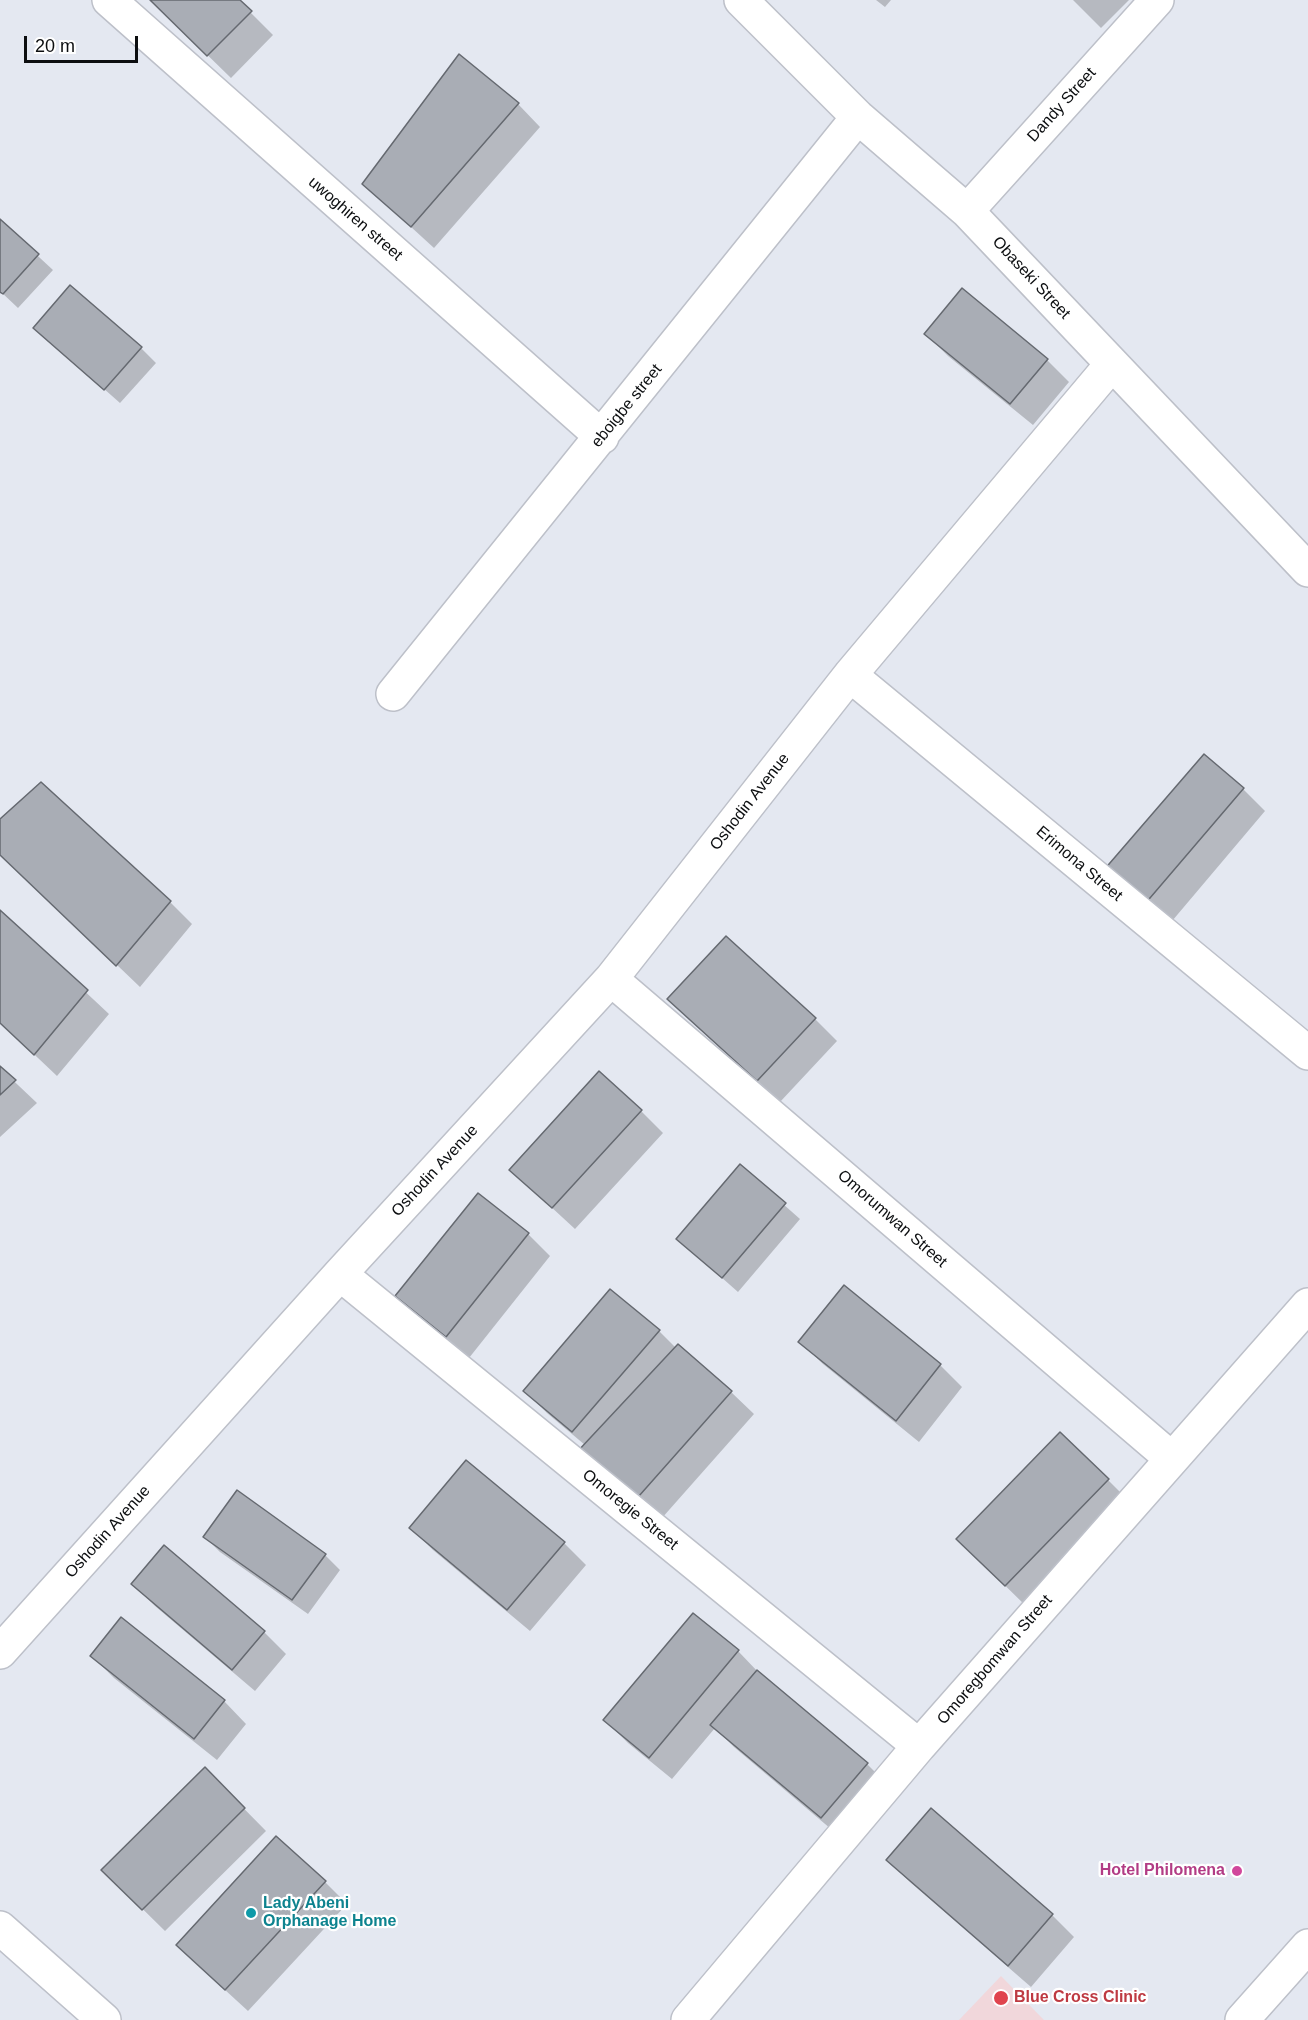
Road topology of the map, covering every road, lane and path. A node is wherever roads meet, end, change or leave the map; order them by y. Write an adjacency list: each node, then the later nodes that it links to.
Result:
1 (109, 0): 7 (street, uwoghiren street)
2 (741, 0): 4 (street, Obaseki Street)
3 (1157, 0): 5 (street, Dandy Street)
4 (858, 117): 5 (street, Obaseki Street); 7 (street, eboigbe street)
5 (967, 211): 6 (street, Obaseki Street)
6 (1112, 364): 8 (street, Obaseki Street); 9 (street, Oshodin Avenue)
7 (602, 437): 10 (street, eboigbe street)
8 (1308, 570)
9 (850, 675): 11 (street, Oshodin Avenue); 12 (street, Erimona Street)
10 (393, 694)
11 (611, 980): 13 (street, Oshodin Avenue); 15 (street, Omorumwan Street)
12 (1308, 1053)
13 (340, 1274): 16 (street, Oshodin Avenue); 17 (street, Omoregie Street)
14 (1308, 1305): 15 (street, Omoregbomwan Street)
15 (1172, 1459): 17 (street, Omoregbomwan Street)
16 (0, 1652)
17 (919, 1746): 21 (street, Omoregbomwan Street)
18 (0, 1928): 20 (street)
19 (1308, 1946): 22 (street)
20 (104, 2020)
21 (688, 2020)
22 (1242, 2020)

